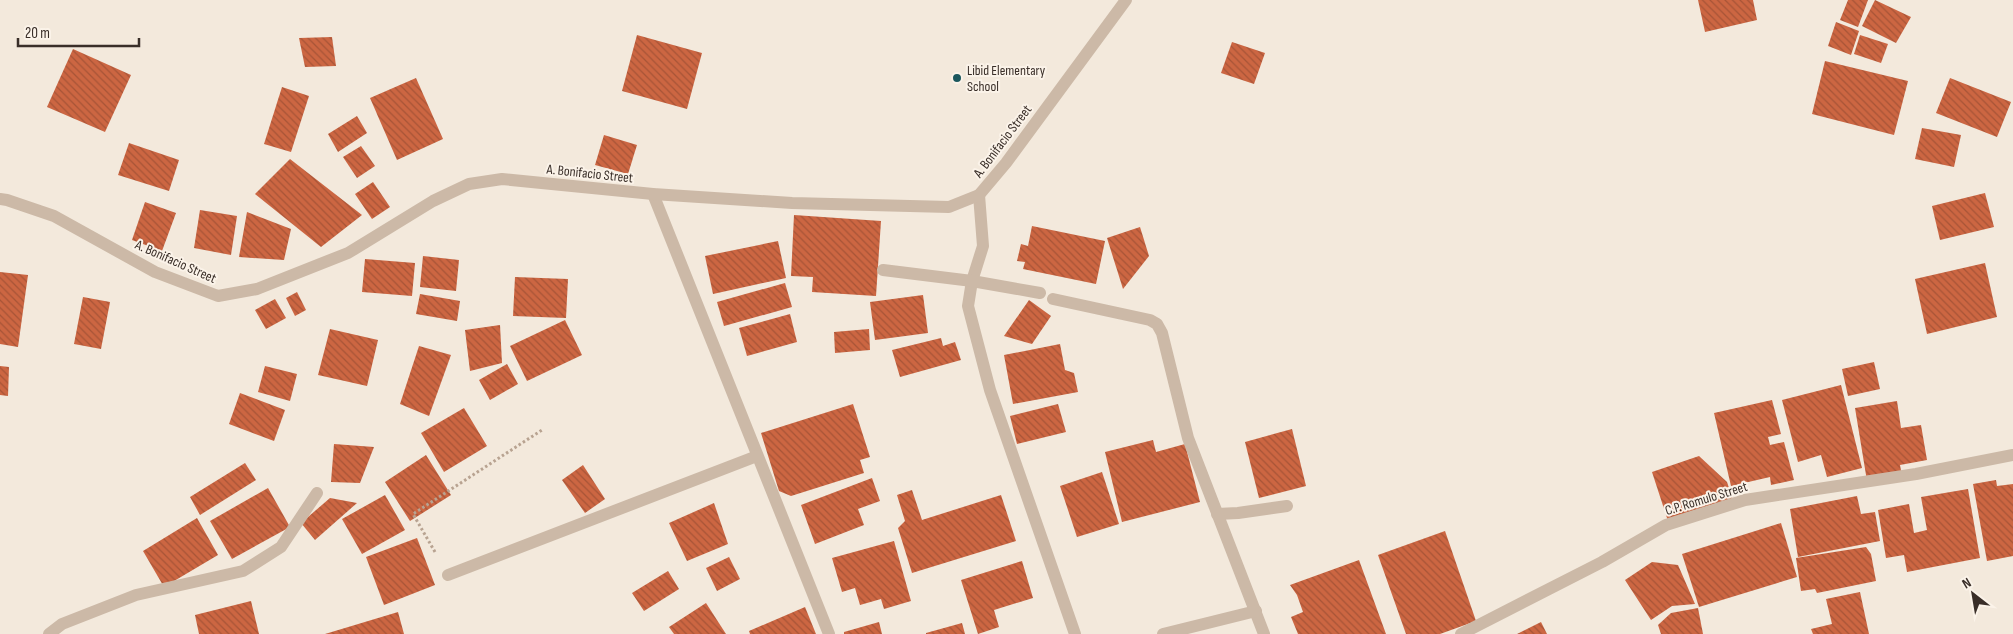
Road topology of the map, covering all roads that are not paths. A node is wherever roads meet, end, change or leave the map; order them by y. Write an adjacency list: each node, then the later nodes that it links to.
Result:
1 (1126, 0): 3 (street, A. Bonifacio Street)
2 (653, 194): 3 (street, A. Bonifacio Street); 4 (street, A. Bonifacio Street); 10 (street)
3 (979, 195): 6 (street)
4 (0, 199)
5 (883, 270): 6 (street)
6 (972, 281): 7 (street); 18 (street)
7 (1040, 293)
8 (1053, 299): 13 (street)
9 (2013, 455): 21 (street, C.P. Romulo Street)
10 (757, 456): 14 (street); 17 (street)
11 (317, 493): 16 (street)
12 (1287, 506): 13 (street)
13 (1217, 514): 15 (street)
14 (448, 575)
15 (1256, 612): 19 (street); 20 (street)
16 (49, 634)
17 (829, 634)
18 (1075, 634)
19 (1163, 634)
20 (1264, 634)
21 (1462, 634)

